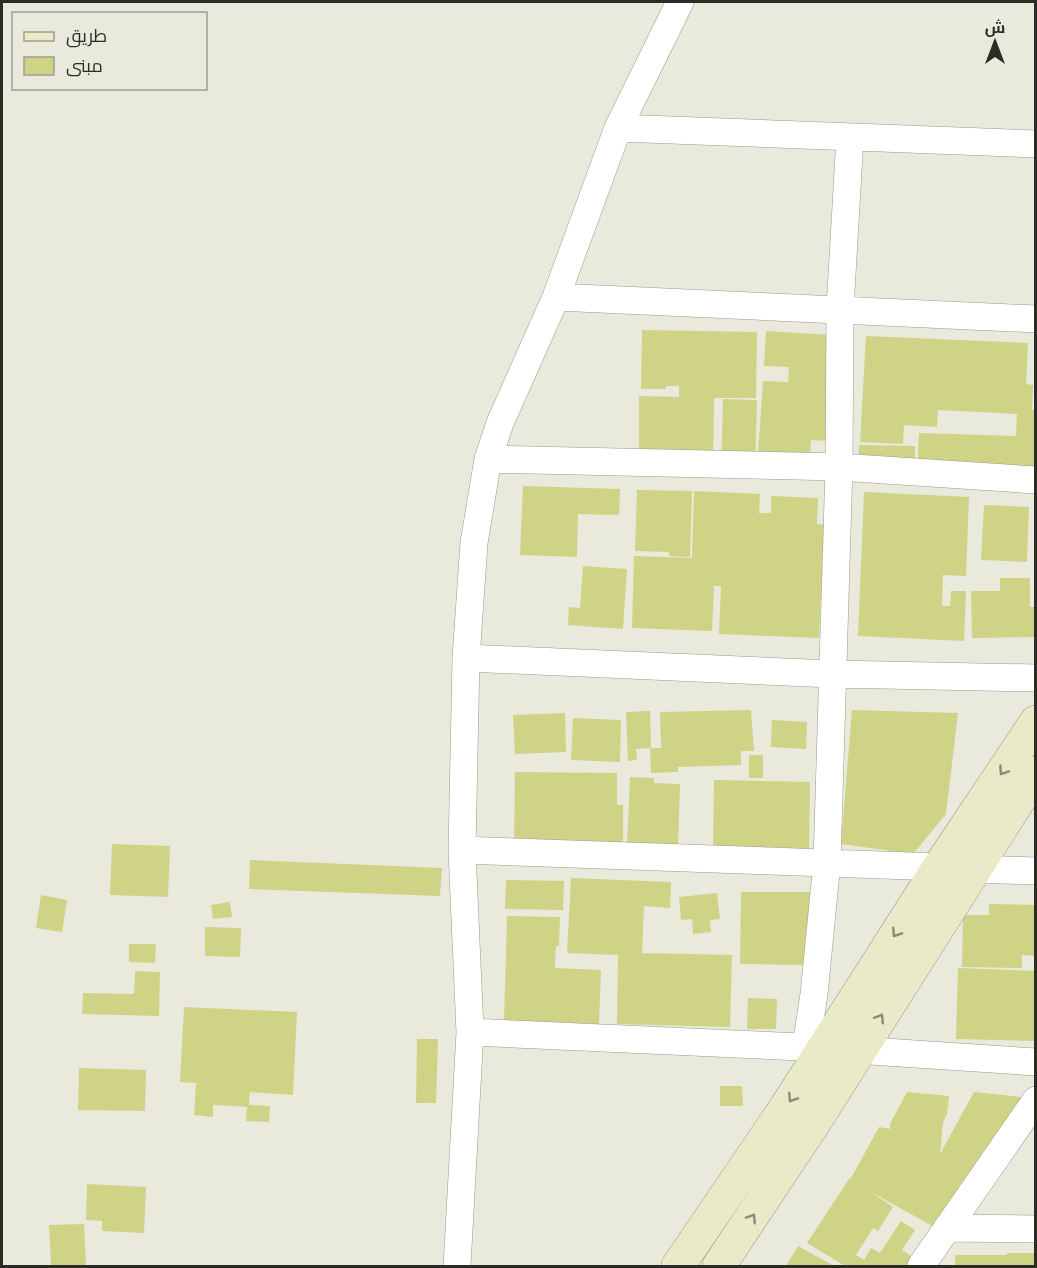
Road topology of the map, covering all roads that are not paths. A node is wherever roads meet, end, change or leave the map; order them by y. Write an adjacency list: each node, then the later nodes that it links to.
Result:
1 (680, 2): 2 (street)
2 (618, 128): 3 (street); 5 (street)
3 (850, 138): 4 (street); 6 (street)
4 (1035, 144)
5 (556, 297): 6 (street); 8 (street)
6 (840, 309): 7 (street); 9 (street)
7 (1035, 319)
8 (488, 459): 9 (street); 11 (street)
9 (838, 467): 10 (street); 12 (street)
10 (1035, 480)
11 (466, 658): 12 (street); 16 (street)
12 (833, 674): 13 (street); 17 (street)
13 (1035, 678)
14 (1035, 722): 18 (street, one-way to 18)
15 (1035, 773): 19 (street)
16 (462, 850): 17 (street); 21 (street)
17 (827, 862): 18 (street); 22 (street)
18 (939, 867): 22 (street, one-way to 22)
19 (975, 869): 20 (street); 23 (street, one-way to 19)
20 (1035, 871)
21 (470, 1032): 22 (street); 28 (street)
22 (815, 1047): 23 (street); 29 (street, one-way to 29)
23 (859, 1051): 24 (street); 30 (street, one-way to 23)
24 (1035, 1062)
25 (1035, 1100): 26 (street)
26 (946, 1228): 27 (street); 31 (street)
27 (1035, 1229)
28 (457, 1266)
29 (678, 1266)
30 (719, 1266)
31 (921, 1266)

